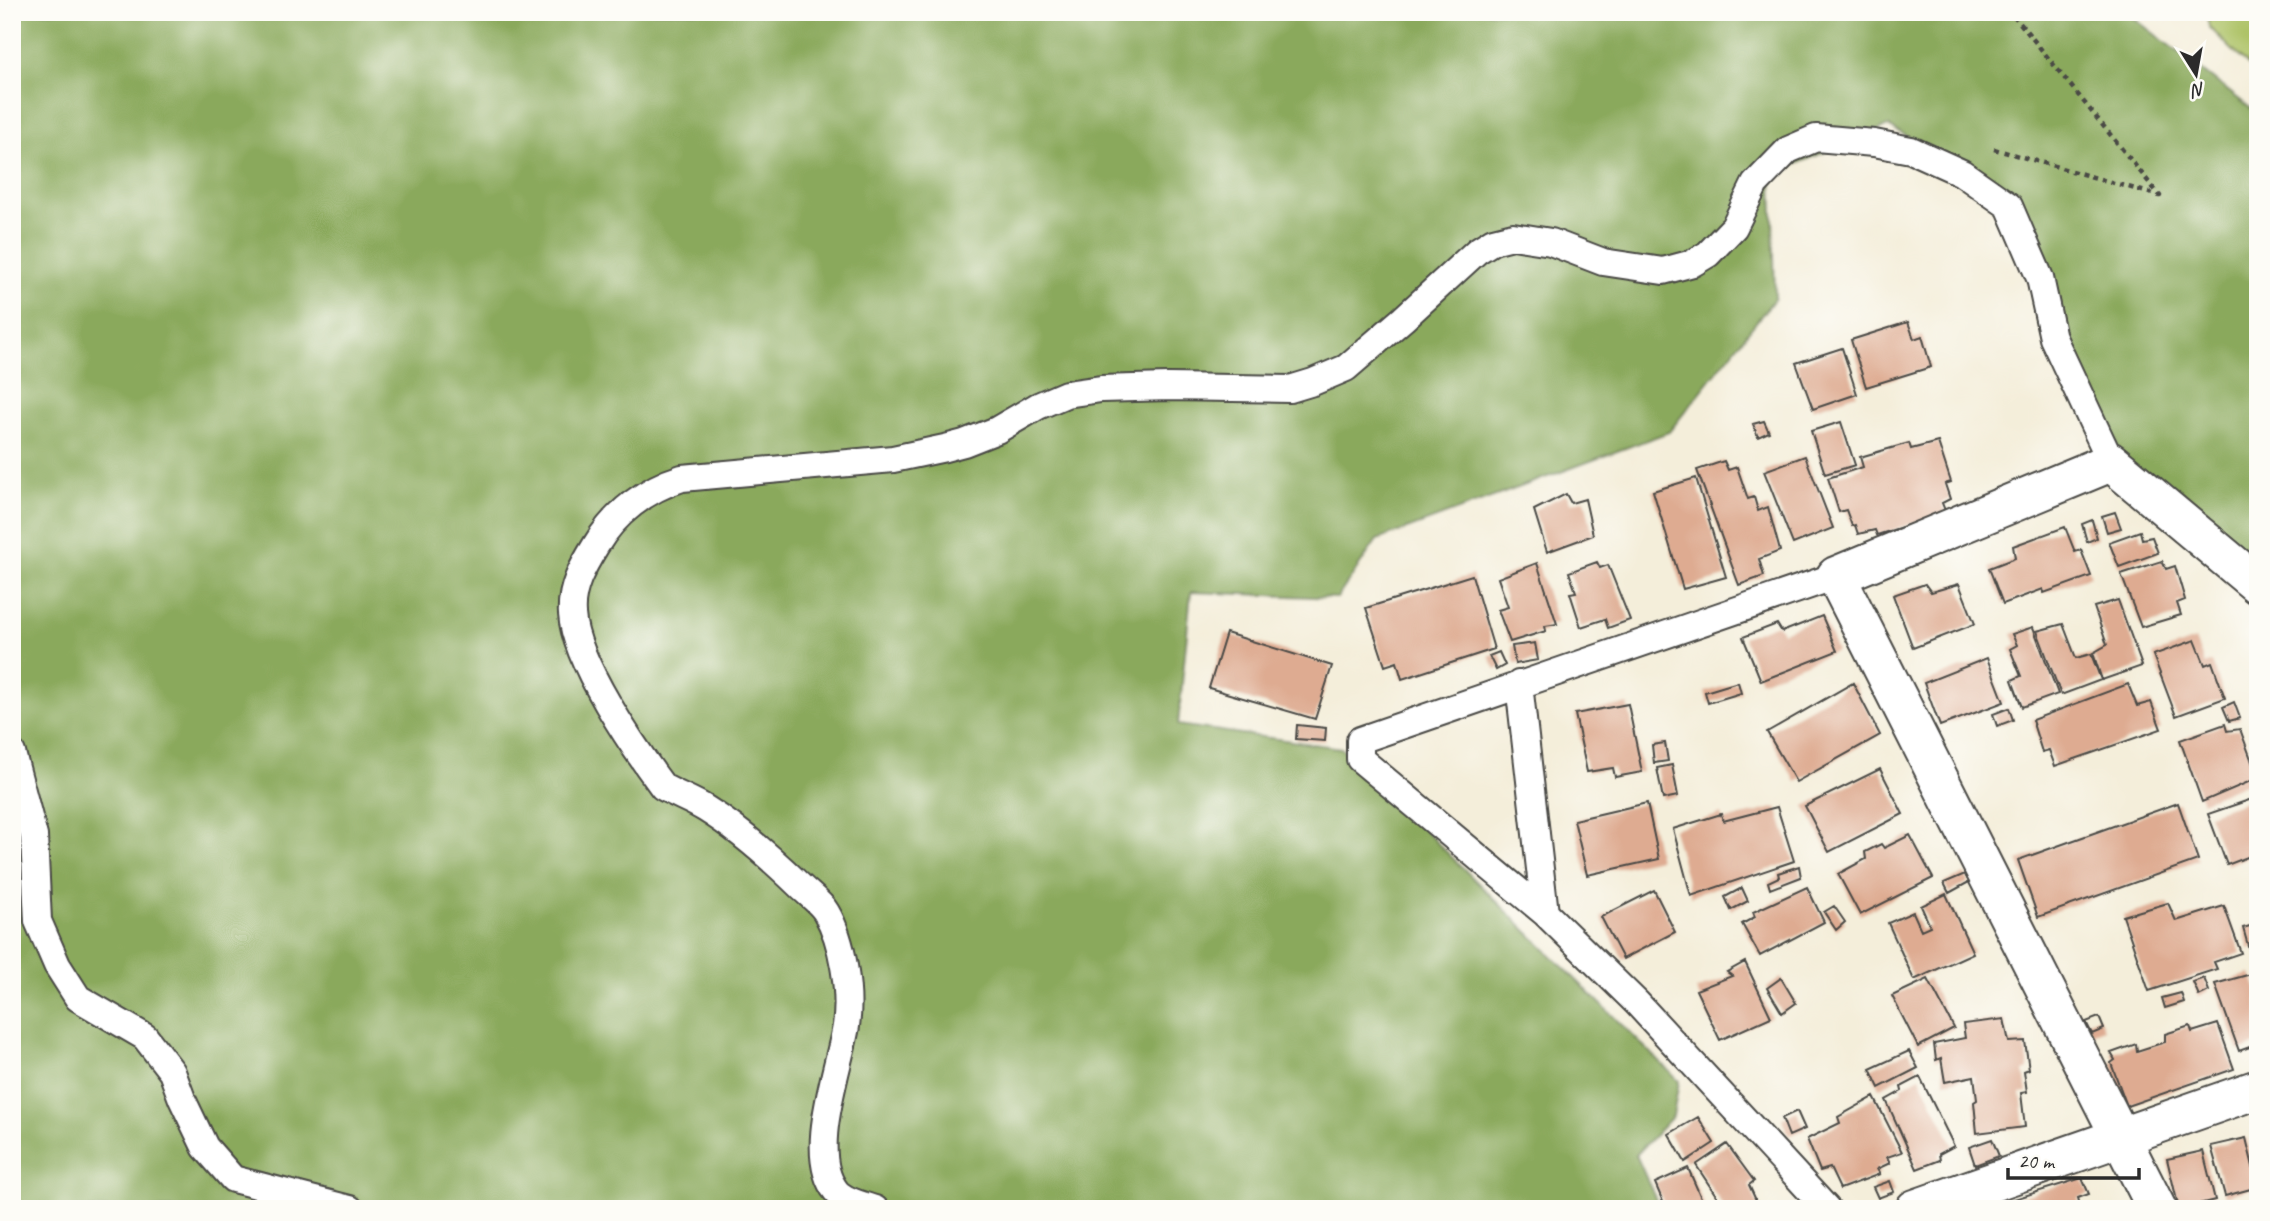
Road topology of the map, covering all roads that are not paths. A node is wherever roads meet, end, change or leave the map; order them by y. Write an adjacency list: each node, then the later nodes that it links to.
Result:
1 (2111, 461): 2 (street); 3 (street); 10 (lane)
2 (1836, 576): 4 (lane); 8 (street)
3 (2258, 585)
4 (1518, 684): 6 (lane); 6 (lane)
5 (12, 753): 9 (lane)
6 (1545, 913): 11 (lane)
7 (2258, 1088): 8 (street)
8 (2120, 1136): 12 (street); 13 (street)
9 (350, 1209)
10 (875, 1209)
11 (1826, 1209)
12 (1914, 1209)
13 (2157, 1209)

